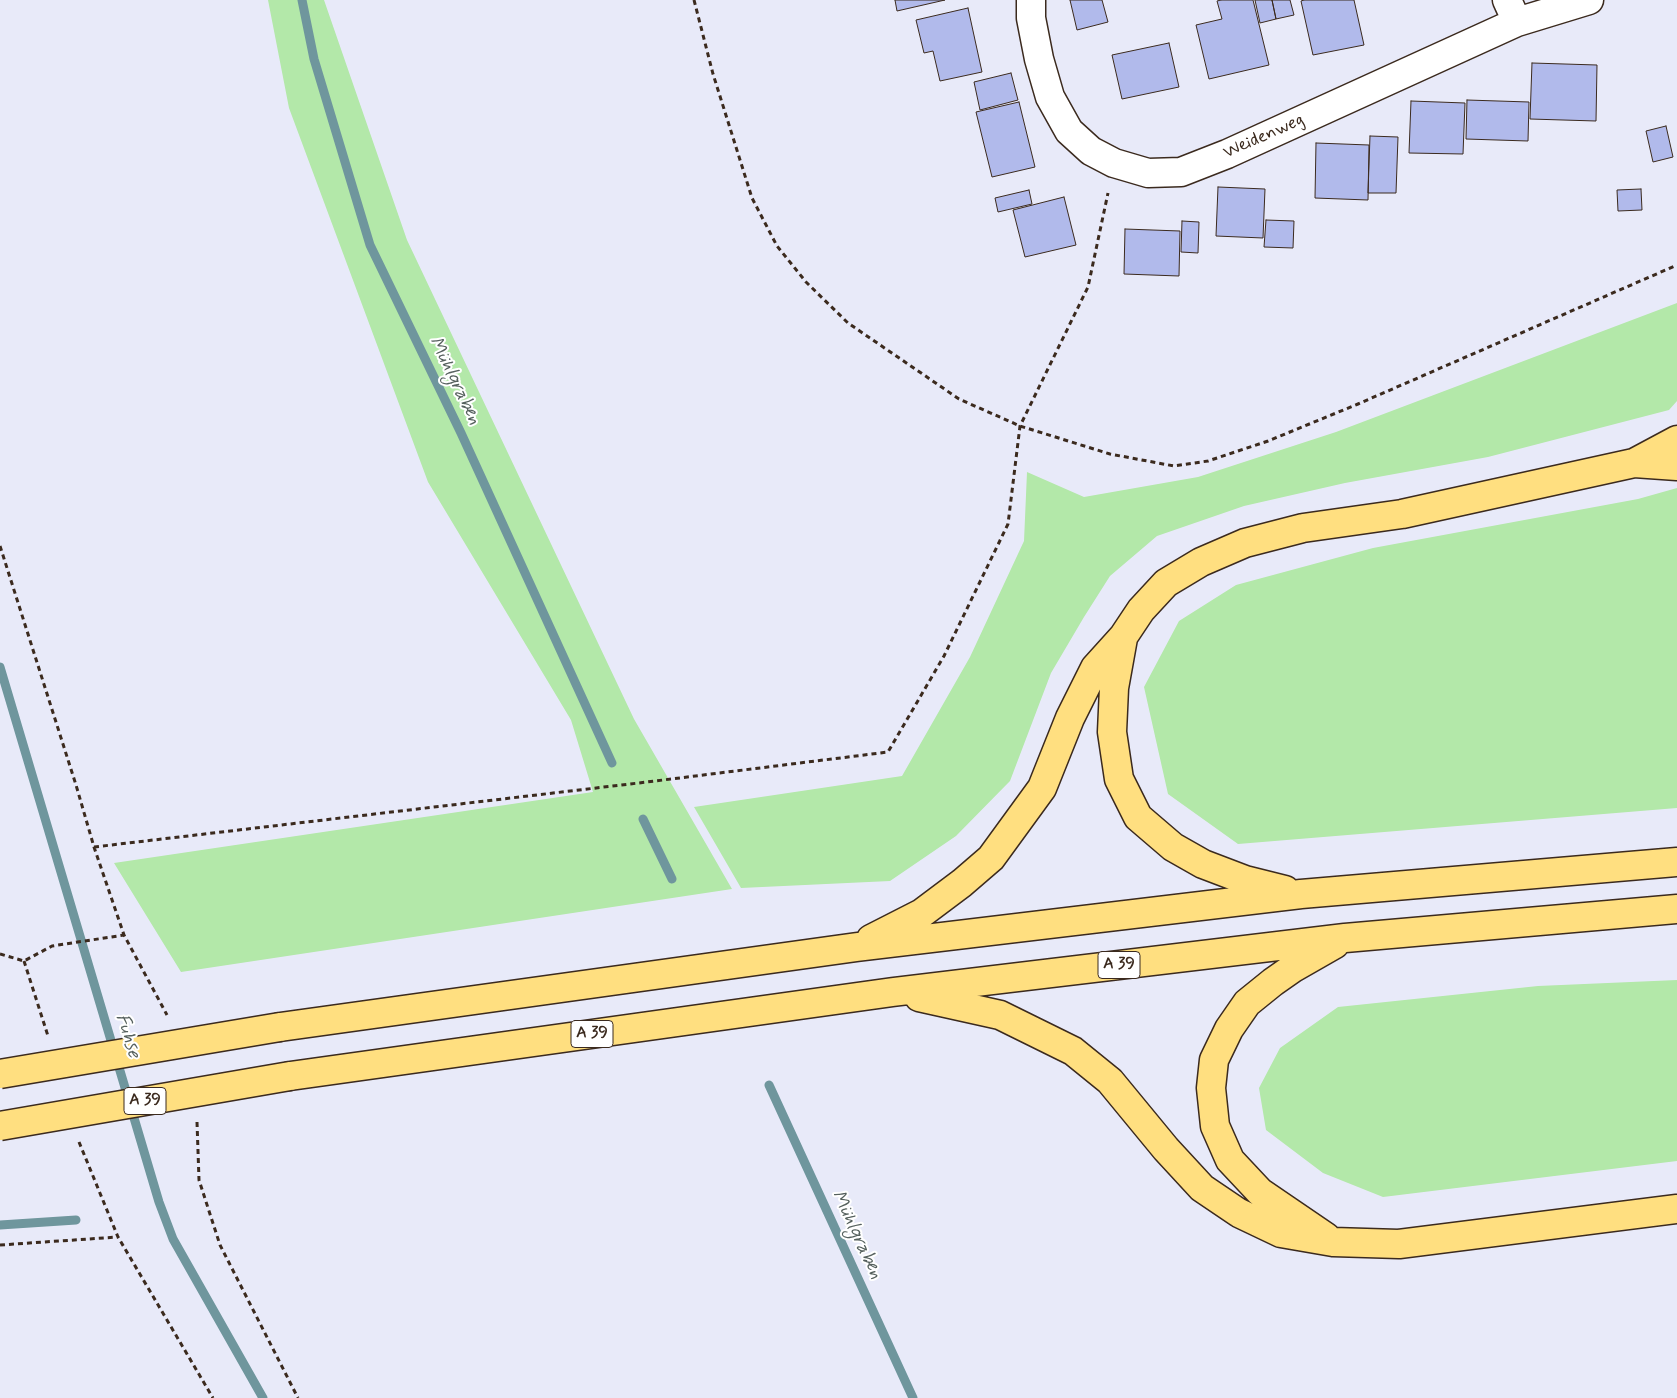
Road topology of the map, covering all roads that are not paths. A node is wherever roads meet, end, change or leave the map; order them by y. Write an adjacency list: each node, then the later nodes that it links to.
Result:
1 (1030, 0): 3 (street, Weidenweg)
2 (1589, 0): 3 (street, Weidenweg)
3 (1512, 11)
4 (1677, 440): 5 (highway)
5 (1634, 463): 6 (highway); 7 (highway)
6 (1677, 466)
7 (1123, 637): 9 (highway); 12 (highway)
8 (1677, 862): 9 (highway)
9 (1301, 894): 12 (highway)
10 (1677, 909): 11 (highway, A 39)
11 (1345, 938): 13 (highway, A 39); 17 (highway)
12 (857, 947): 14 (highway, bridge)
13 (893, 992): 15 (highway, A 39, bridge); 17 (highway)
14 (0, 1074)
15 (0, 1126)
16 (1677, 1209): 17 (highway)
17 (1333, 1242)

